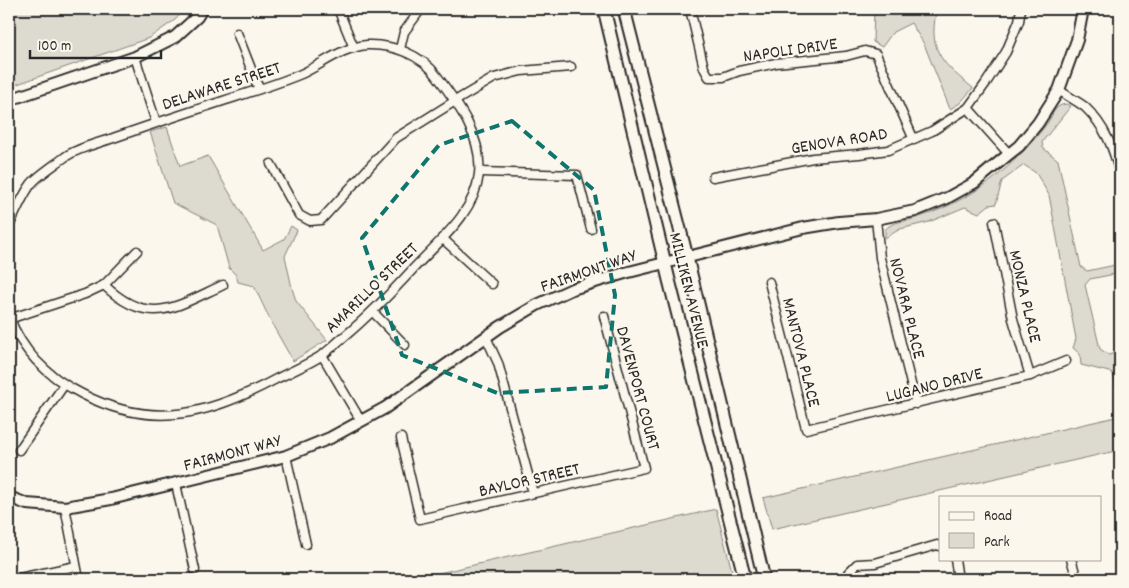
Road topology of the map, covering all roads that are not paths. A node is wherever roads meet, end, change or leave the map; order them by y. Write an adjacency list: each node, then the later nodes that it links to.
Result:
1 (202, 9): 12 (street)
2 (338, 9): 10 (street)
3 (421, 9): 11 (street)
4 (604, 9): 33 (main road, MILLIKEN AVENUE)
5 (624, 9): 32 (main road, MILLIKEN AVENUE)
6 (690, 9): 20 (street, NAPOLI DRIVE)
7 (1021, 9): 18 (street, GENOVA ROAD)
8 (1083, 9): 15 (street, FAIRMONT WAY)
9 (237, 33): 14 (street)
10 (354, 48): 11 (street, DELAWARE STREET); 14 (street, DELAWARE STREET)
11 (400, 50): 17 (street, DELAWARE STREET)
12 (136, 56): 16 (street); 19 (street)
13 (571, 67): 17 (street)
14 (259, 89): 19 (street, DELAWARE STREET)
15 (1059, 90): 21 (street, FAIRMONT WAY); 24 (street)
16 (9, 100)
17 (455, 100): 22 (street); 23 (street, AMARILLO STREET)
18 (968, 108): 20 (street, GENOVA ROAD); 21 (street)
19 (156, 122): 28 (street, DELAWARE STREET)
20 (914, 140): 25 (street, GENOVA ROAD)
21 (1010, 154): 26 (street, FAIRMONT WAY)
22 (271, 164)
23 (480, 172): 29 (street); 30 (street, AMARILLO STREET)
24 (1120, 175)
25 (713, 177)
26 (876, 219): 32 (street, FAIRMONT WAY); 47 (street, NOVARA PLACE)
27 (994, 222): 45 (street, MONZA PLACE)
28 (9, 226)
29 (591, 229)
30 (442, 238): 35 (street); 38 (street, AMARILLO STREET)
31 (136, 252): 36 (street)
32 (686, 257): 33 (street, FAIRMONT WAY); 68 (main road, MILLIKEN AVENUE)
33 (666, 262): 41 (street, FAIRMONT WAY); 67 (main road, MILLIKEN AVENUE)
34 (769, 282): 49 (street, MANTOVA PLACE)
35 (492, 284)
36 (104, 285): 37 (street); 40 (street)
37 (223, 285)
38 (373, 312): 42 (street); 43 (street, AMARILLO STREET)
39 (604, 316): 53 (street, DAVENPORT COURT)
40 (9, 318): 46 (street, AMARILLO STREET)
41 (486, 337): 48 (street, FAIRMONT WAY); 55 (street)
42 (405, 346)
43 (322, 355): 46 (street, AMARILLO STREET); 48 (street)
44 (1066, 361): 45 (street, LUGANO DRIVE)
45 (1030, 376): 47 (street, LUGANO DRIVE)
46 (64, 385): 51 (street)
47 (916, 404): 49 (street, LUGANO DRIVE)
48 (361, 422): 52 (street, FAIRMONT WAY)
49 (806, 429)
50 (401, 438): 55 (street, BAYLOR STREET)
51 (19, 450)
52 (286, 456): 54 (street, FAIRMONT WAY); 58 (street)
53 (644, 468): 55 (street, BAYLOR STREET)
54 (176, 484): 57 (street, FAIRMONT WAY); 63 (street)
55 (533, 493)
56 (9, 496): 57 (street, FAIRMONT WAY)
57 (65, 507): 62 (street)
58 (306, 544)
59 (939, 546): 64 (street)
60 (955, 560): 69 (street)
61 (1071, 560): 70 (street)
62 (76, 566): 65 (street); 66 (street)
63 (195, 570)
64 (848, 576)
65 (15, 579)
66 (79, 579)
67 (745, 579)
68 (764, 579)
69 (958, 579)
70 (1077, 579)

